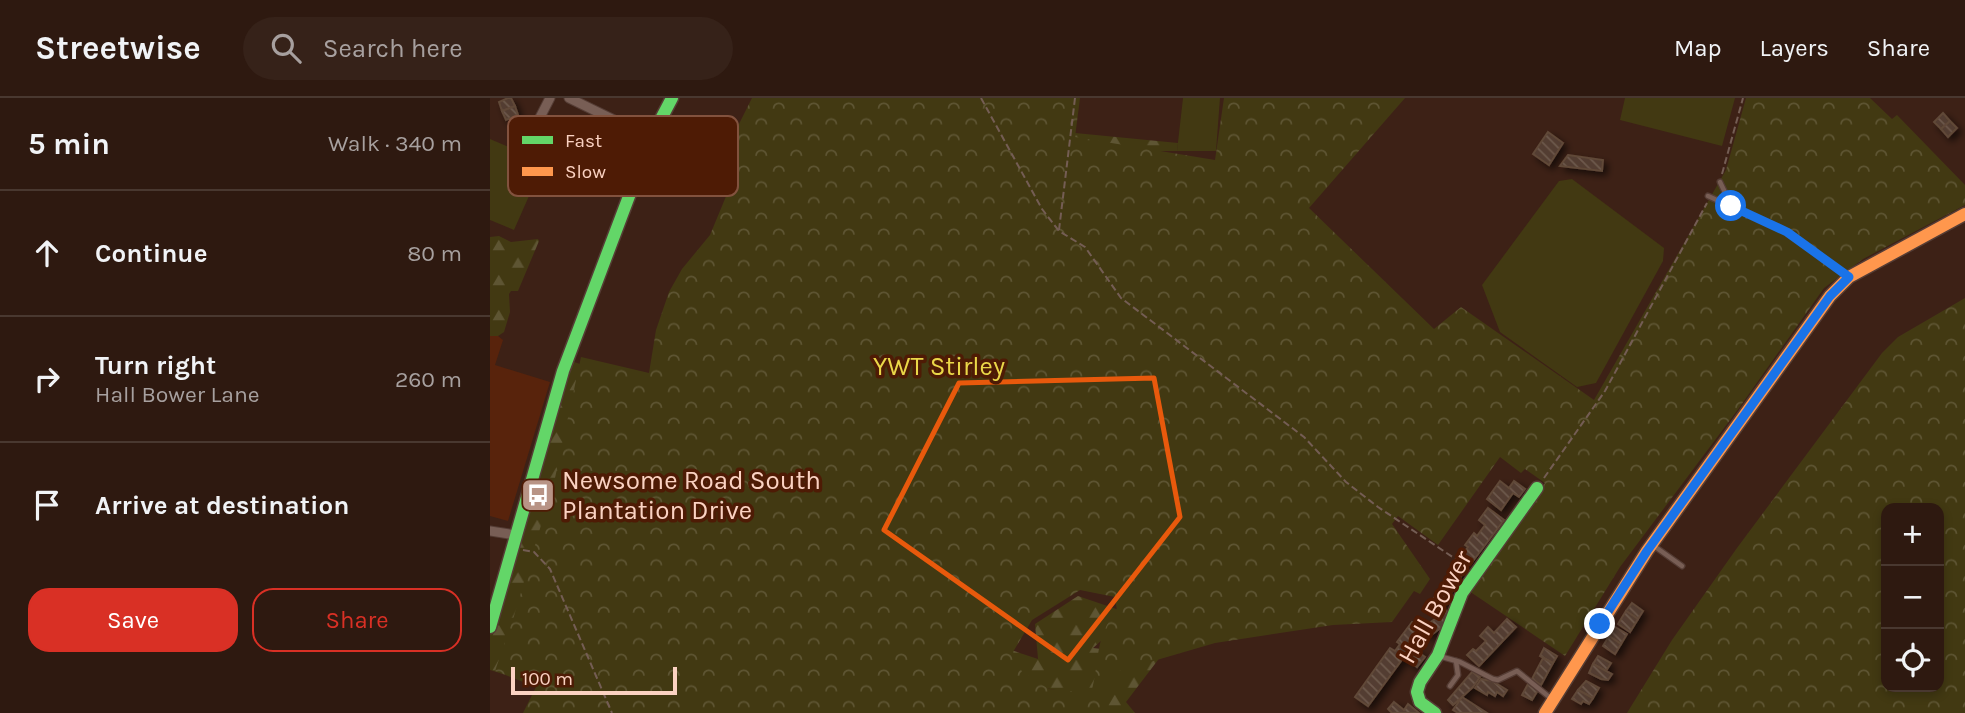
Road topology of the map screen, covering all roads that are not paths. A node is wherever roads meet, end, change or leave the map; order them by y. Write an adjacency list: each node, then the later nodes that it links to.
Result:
1 (550, 98): 4 (street)
2 (569, 98): 5 (street)
3 (672, 98): 6 (street)
4 (541, 116)
5 (606, 116)
6 (663, 116)
7 (1720, 182): 10 (lane)
8 (629, 196): 15 (street)
9 (1709, 196): 10 (lane)
10 (1731, 206): 12 (lane)
11 (1965, 214): 12 (street)
12 (1849, 277): 16 (street)
13 (1537, 488): 19 (street, Hall Bower)
14 (490, 531): 15 (street)
15 (514, 541): 18 (street)
16 (1652, 544): 17 (lane); 22 (street)
17 (1682, 566)
18 (490, 627)
19 (1438, 655): 20 (lane); 23 (street, Hall Bower)
20 (1456, 660): 21 (lane); 22 (lane)
21 (1450, 686)
22 (1553, 700): 24 (street)
23 (1435, 713)
24 (1545, 713)

